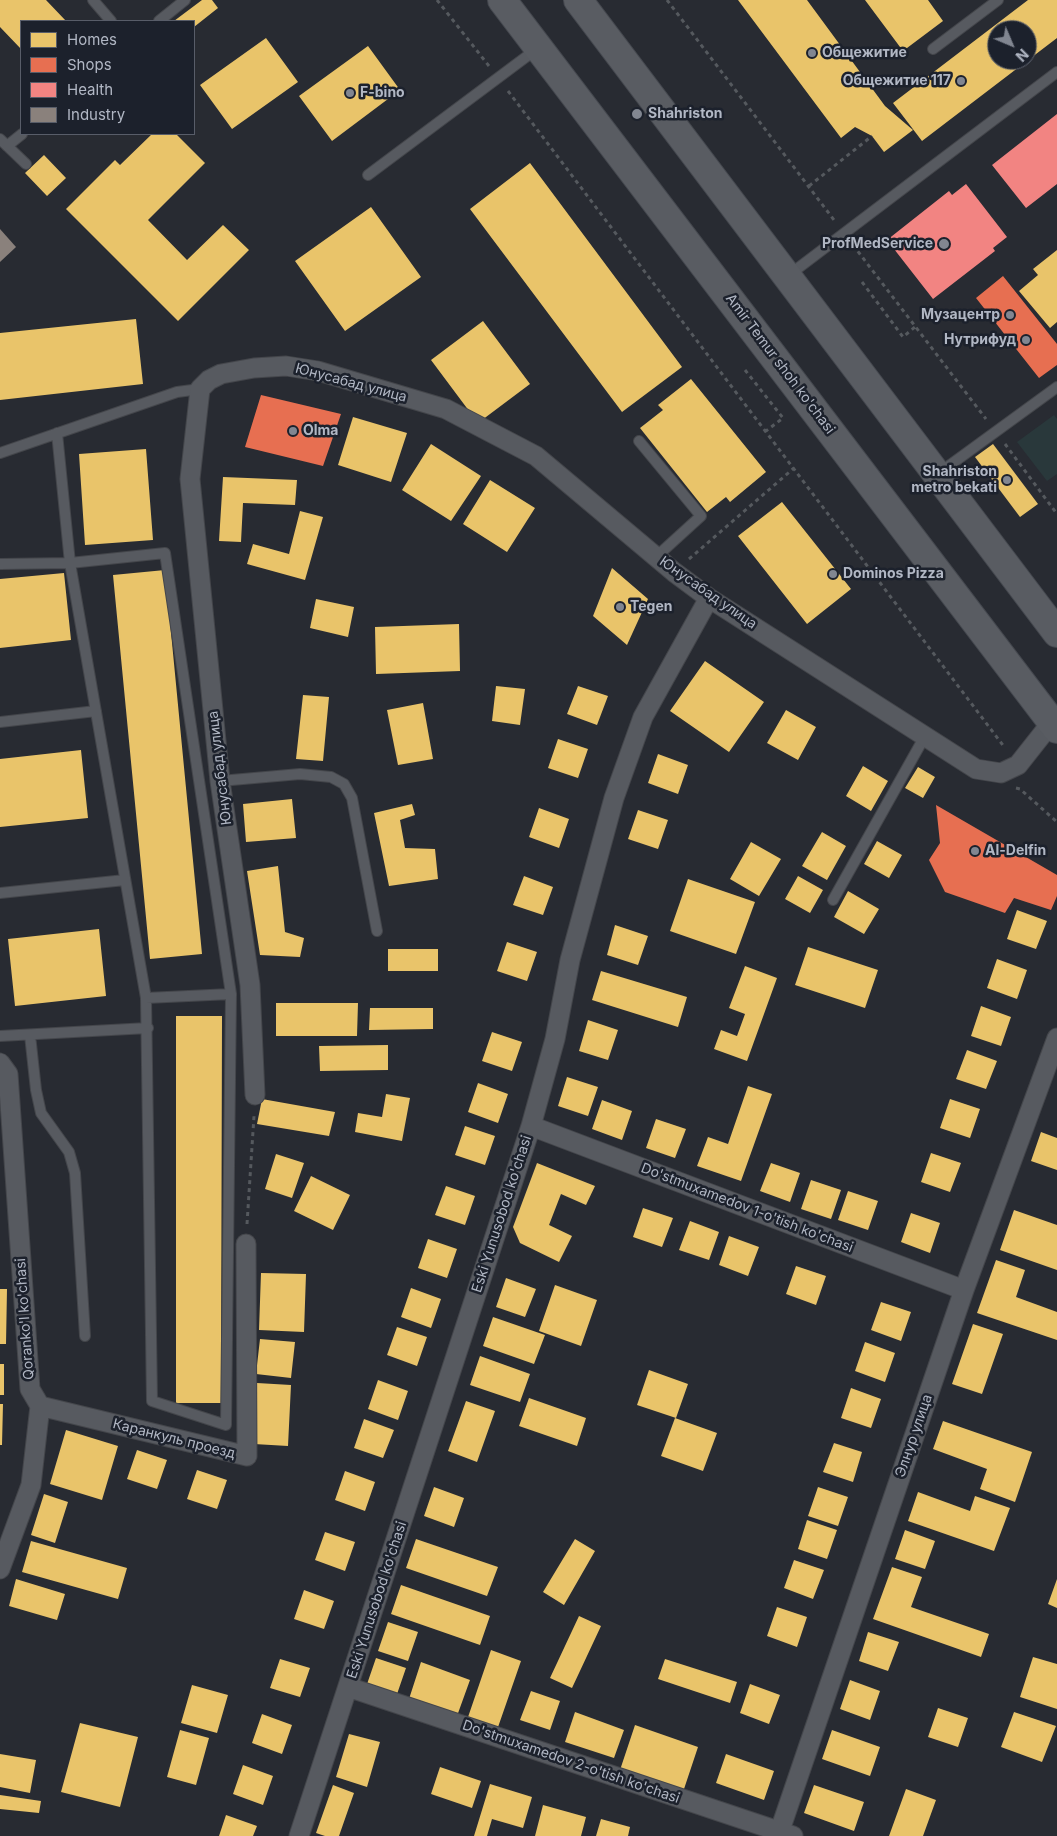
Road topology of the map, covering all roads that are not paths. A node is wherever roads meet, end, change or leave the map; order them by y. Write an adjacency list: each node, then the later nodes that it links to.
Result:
1 (93, 0): 6 (lane)
2 (185, 0): 7 (lane)
3 (502, 0): 8 (main road, Amir Temur shoh ko'chasi)
4 (578, 0): 15 (main road)
5 (998, 0): 9 (lane)
6 (110, 20)
7 (160, 20)
8 (538, 47): 14 (lane); 29 (main road, Amir Temur shoh ko'chasi)
9 (933, 49)
10 (1057, 72): 15 (lane)
11 (20, 135): 12 (lane)
12 (4, 142): 13 (lane)
13 (26, 164)
14 (368, 175)
15 (787, 277): 21 (main road)
16 (1057, 387): 21 (lane)
17 (200, 389): 18 (lane); 22 (street, Юнусабад улица); 31 (street, Юнусабад улица)
18 (57, 433): 20 (lane); 23 (lane)
19 (639, 441): 22 (lane)
20 (0, 453)
21 (937, 474): 26 (main road)
22 (656, 557): 25 (street, Юнусабад улица)
23 (70, 563): 24 (lane); 27 (lane); 36 (lane)
24 (0, 564)
25 (709, 598): 30 (street, Юнусабад улица); 44 (street, Eski Yunusobod ko'chasi)
26 (1057, 633)
27 (96, 711): 28 (lane); 32 (lane)
28 (0, 722)
29 (1055, 726): 30 (street, Юнусабад улица)
30 (925, 736): 34 (lane)
31 (220, 782): 35 (lane); 43 (street, Юнусабад улица)
32 (125, 880): 33 (lane); 37 (lane)
33 (0, 892)
34 (833, 900)
35 (377, 931)
36 (231, 994): 37 (lane); 38 (lane)
37 (146, 998): 38 (lane)
38 (148, 1028): 39 (lane)
39 (30, 1035): 40 (lane); 47 (lane)
40 (0, 1036)
41 (1057, 1038): 46 (street, Элнур улица)
42 (0, 1063): 48 (street, Qoranko'l ko'chasi)
43 (255, 1095)
44 (531, 1126): 46 (street, Do'stmuxamedov 1-o'tish ko'chasi); 50 (street, Eski Yunusobod ko'chasi)
45 (246, 1244): 48 (street, Каранкуль проезд)
46 (964, 1290): 51 (street, Элнур улица)
47 (85, 1336)
48 (40, 1406): 49 (street)
49 (0, 1569)
50 (348, 1687): 51 (street, Do'stmuxamedov 2-o'tish ko'chasi); 52 (street, Eski Yunusobod ko'chasi)
51 (783, 1835)
52 (299, 1836)

